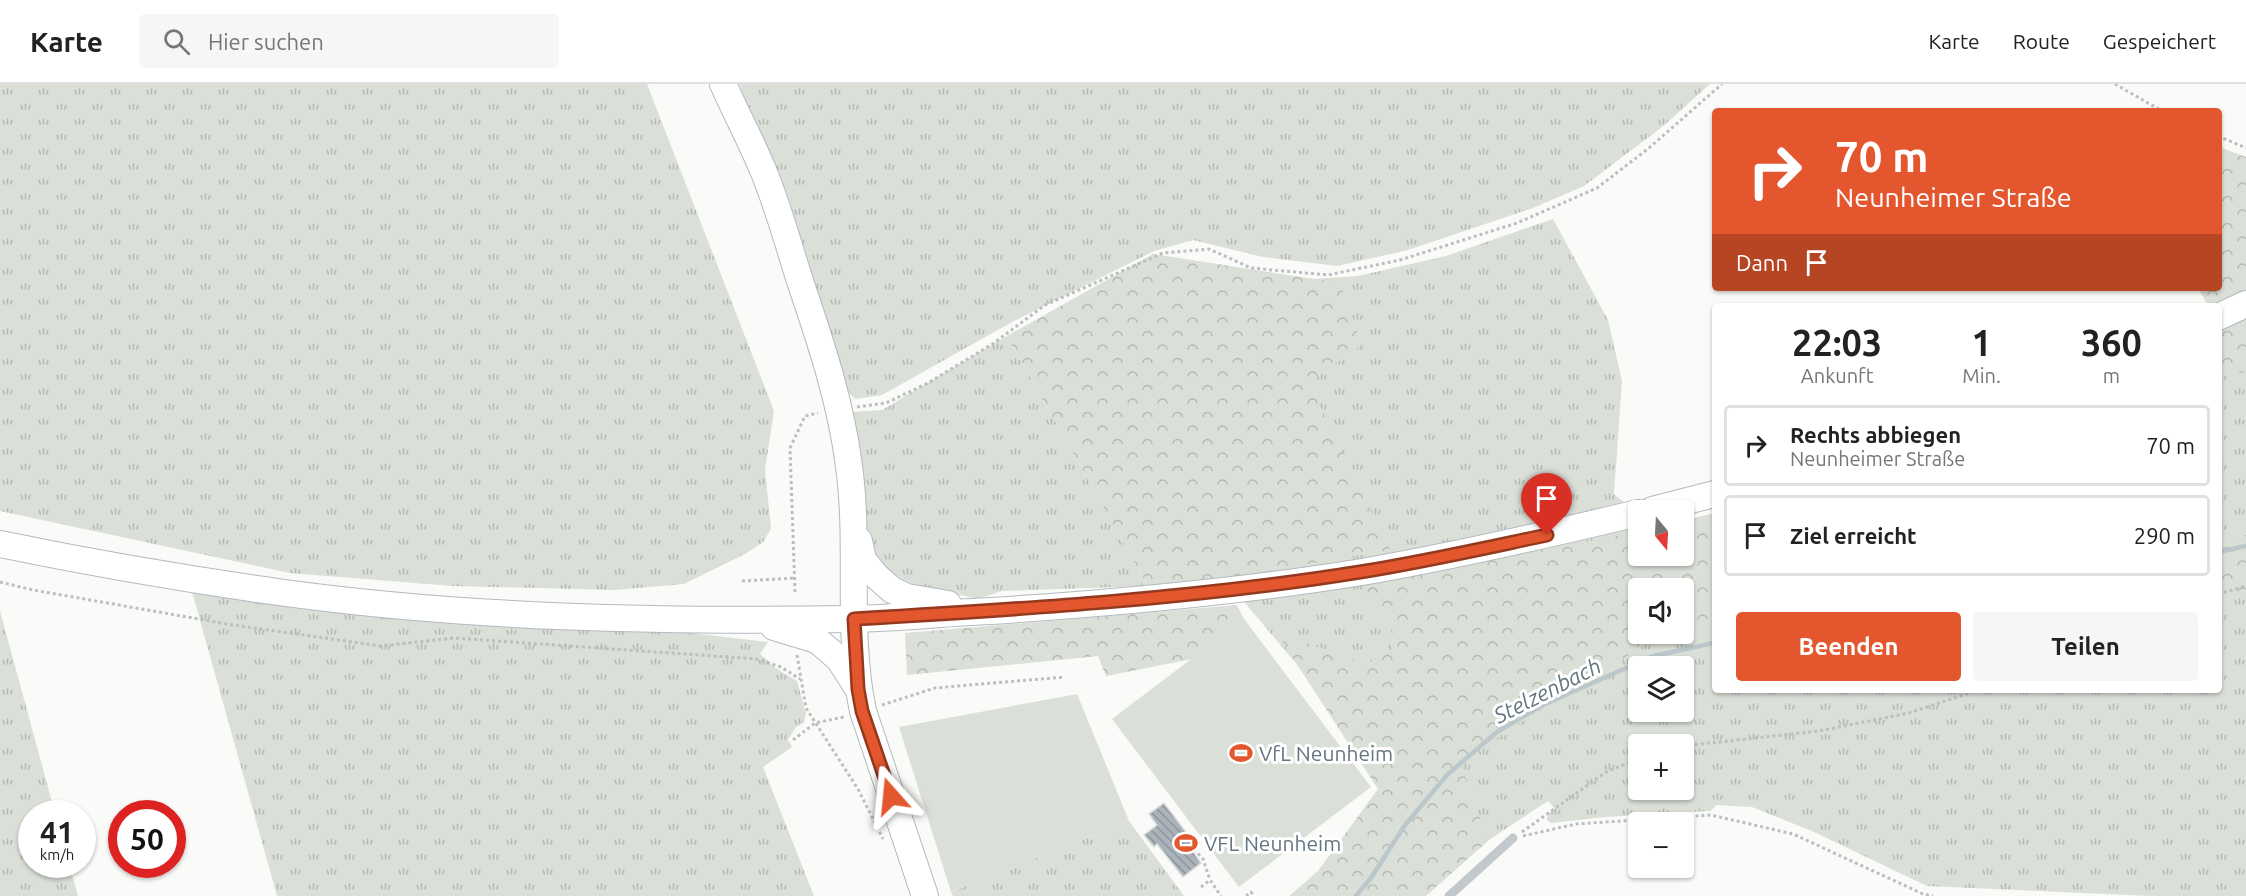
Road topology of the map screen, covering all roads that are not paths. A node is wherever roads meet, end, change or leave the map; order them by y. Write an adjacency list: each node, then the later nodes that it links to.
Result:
1 (723, 84): 7 (street)
2 (2246, 304): 3 (street)
3 (2222, 314)
4 (1712, 495): 5 (street)
5 (1691, 500)
6 (1628, 515): 9 (street)
7 (854, 517): 9 (street); 11 (street)
8 (0, 544): 10 (street)
9 (976, 611): 11 (street)
10 (751, 619): 11 (street); 12 (street)
11 (854, 619): 12 (street)
12 (860, 700): 14 (street)
13 (1513, 838): 15 (lane)
14 (925, 896)
15 (1449, 896)

